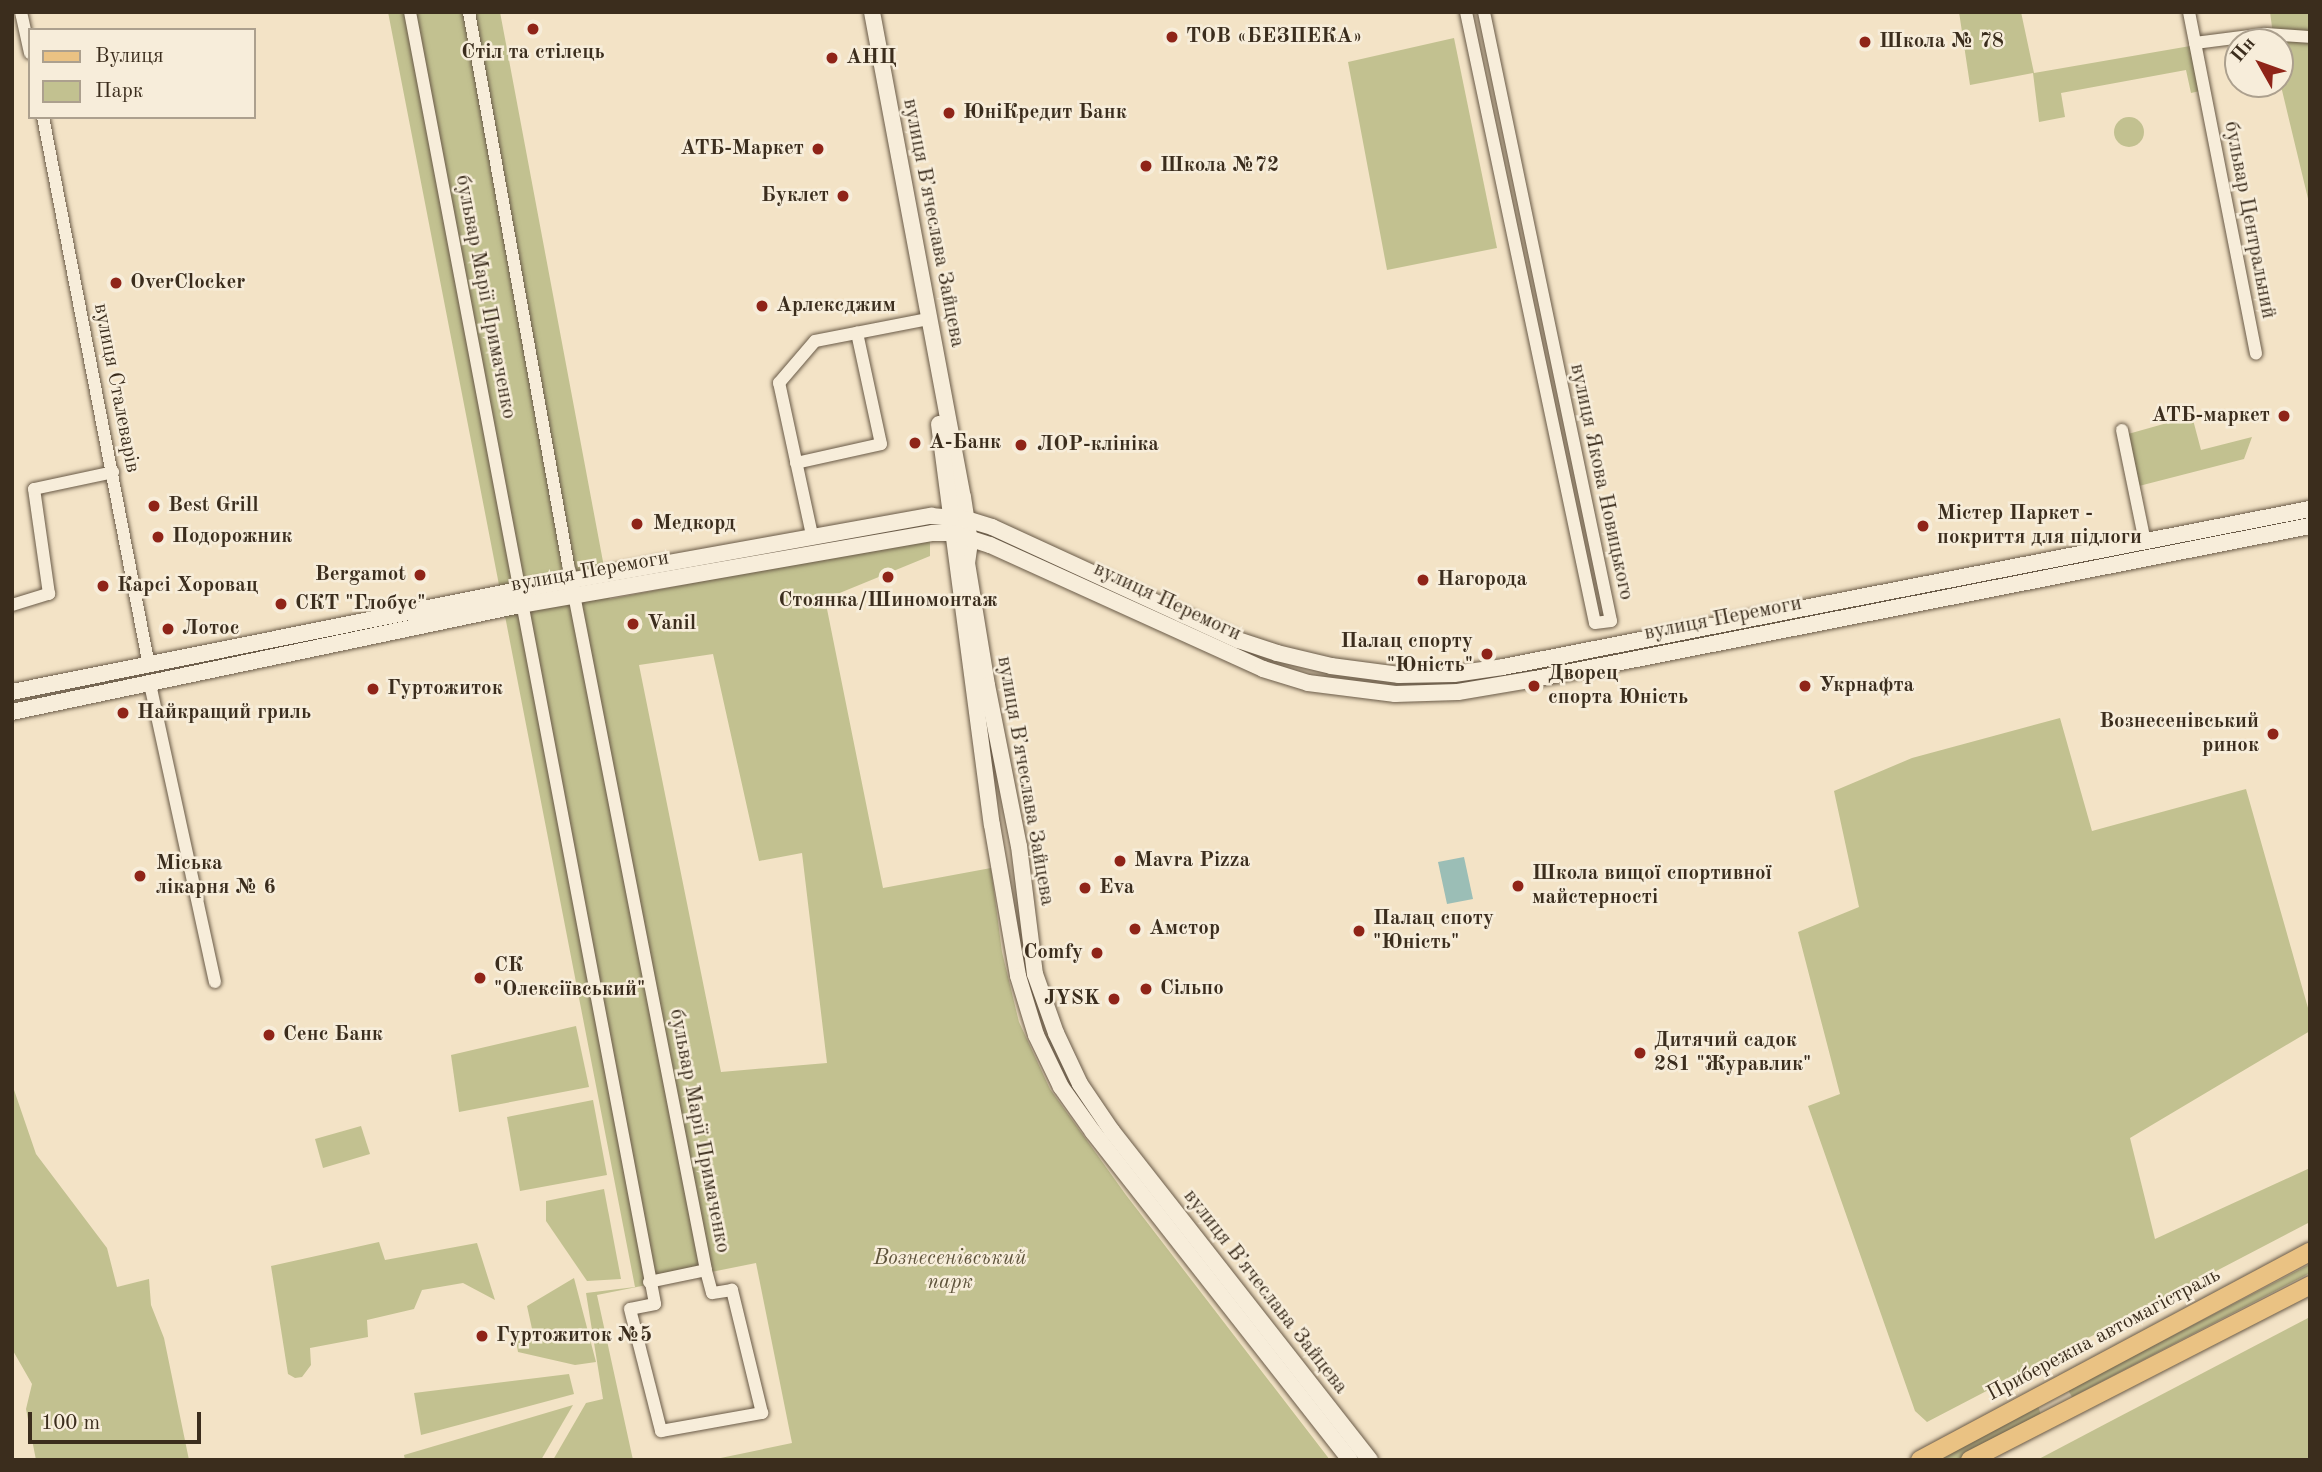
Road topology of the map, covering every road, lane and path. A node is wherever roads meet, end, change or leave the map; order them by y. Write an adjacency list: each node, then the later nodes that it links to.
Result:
1 (21, 12): 11 (street)
2 (410, 12): 25 (street, бульвар Марії Примаченко)
3 (469, 12): 24 (street, бульвар Марії Примаченко)
4 (864, 12): 13 (main road, вулиця Вʼячеслава Зайцева)
5 (872, 12): 20 (main road, вулиця Вʼячеслава Зайцева)
6 (1466, 12): 7 (street, вулиця Якова Новицького)
7 (1484, 12)
8 (2189, 12): 10 (street, бульвар Центральний)
9 (2310, 37): 10 (street)
10 (2196, 43): 15 (street, бульвар Центральний)
11 (28, 44)
12 (43, 119): 18 (street, вулиця Сталеварів)
13 (923, 320): 14 (street); 20 (main road, вулиця Вʼячеслава Зайцева)
14 (858, 333): 17 (street); 17 (street)
15 (2256, 353)
16 (2122, 430): 23 (street)
17 (796, 463): 22 (street)
18 (113, 472): 26 (street); 27 (street, вулиця Сталеварів)
19 (2310, 509): 23 (main road, вулиця Перемоги)
20 (960, 526): 22 (main road, вулиця Перемоги); 24 (main road, вулиця Перемоги); 28 (main road, вулиця Перемоги); 32 (main road, вулиця Перемоги); 44 (main road, вулиця Вʼячеслава Зайцева); 45 (main road, вулиця Вʼячеслава Зайцева)
21 (2310, 526): 33 (main road, вулиця Перемоги)
22 (812, 535): 24 (main road, вулиця Перемоги)
23 (2145, 542): 29 (main road, вулиця Перемоги)
24 (573, 588): 25 (main road, вулиця Перемоги); 37 (street, бульвар Марії Примаченко)
25 (519, 598): 27 (main road, вулиця Перемоги); 30 (main road, вулиця Перемоги); 38 (street, бульвар Марії Примаченко)
26 (12, 606)
27 (149, 666): 31 (main road, вулиця Перемоги)
28 (1362, 671): 29 (main road, вулиця Перемоги); 32 (main road)
29 (1399, 674): 33 (main road)
30 (150, 684): 34 (main road, вулиця Перемоги); 35 (street)
31 (12, 692)
32 (1358, 692): 33 (main road, вулиця Перемоги)
33 (1395, 694)
34 (12, 712)
35 (215, 982)
36 (2310, 1252): 40 (main road, Прибережна автомагістраль)
37 (706, 1270): 38 (street, бульвар Марії Примаченко); 38 (street)
38 (649, 1282)
39 (2310, 1285): 42 (main road)
40 (2064, 1381): 41 (main road, Прибережна автомагістраль); 42 (main road)
41 (2035, 1396): 43 (main road); 46 (main road, Прибережна автомагістраль)
42 (2072, 1405): 43 (main road)
43 (2053, 1417): 47 (main road)
44 (1350, 1460)
45 (1370, 1460)
46 (1920, 1460)
47 (1970, 1460)

